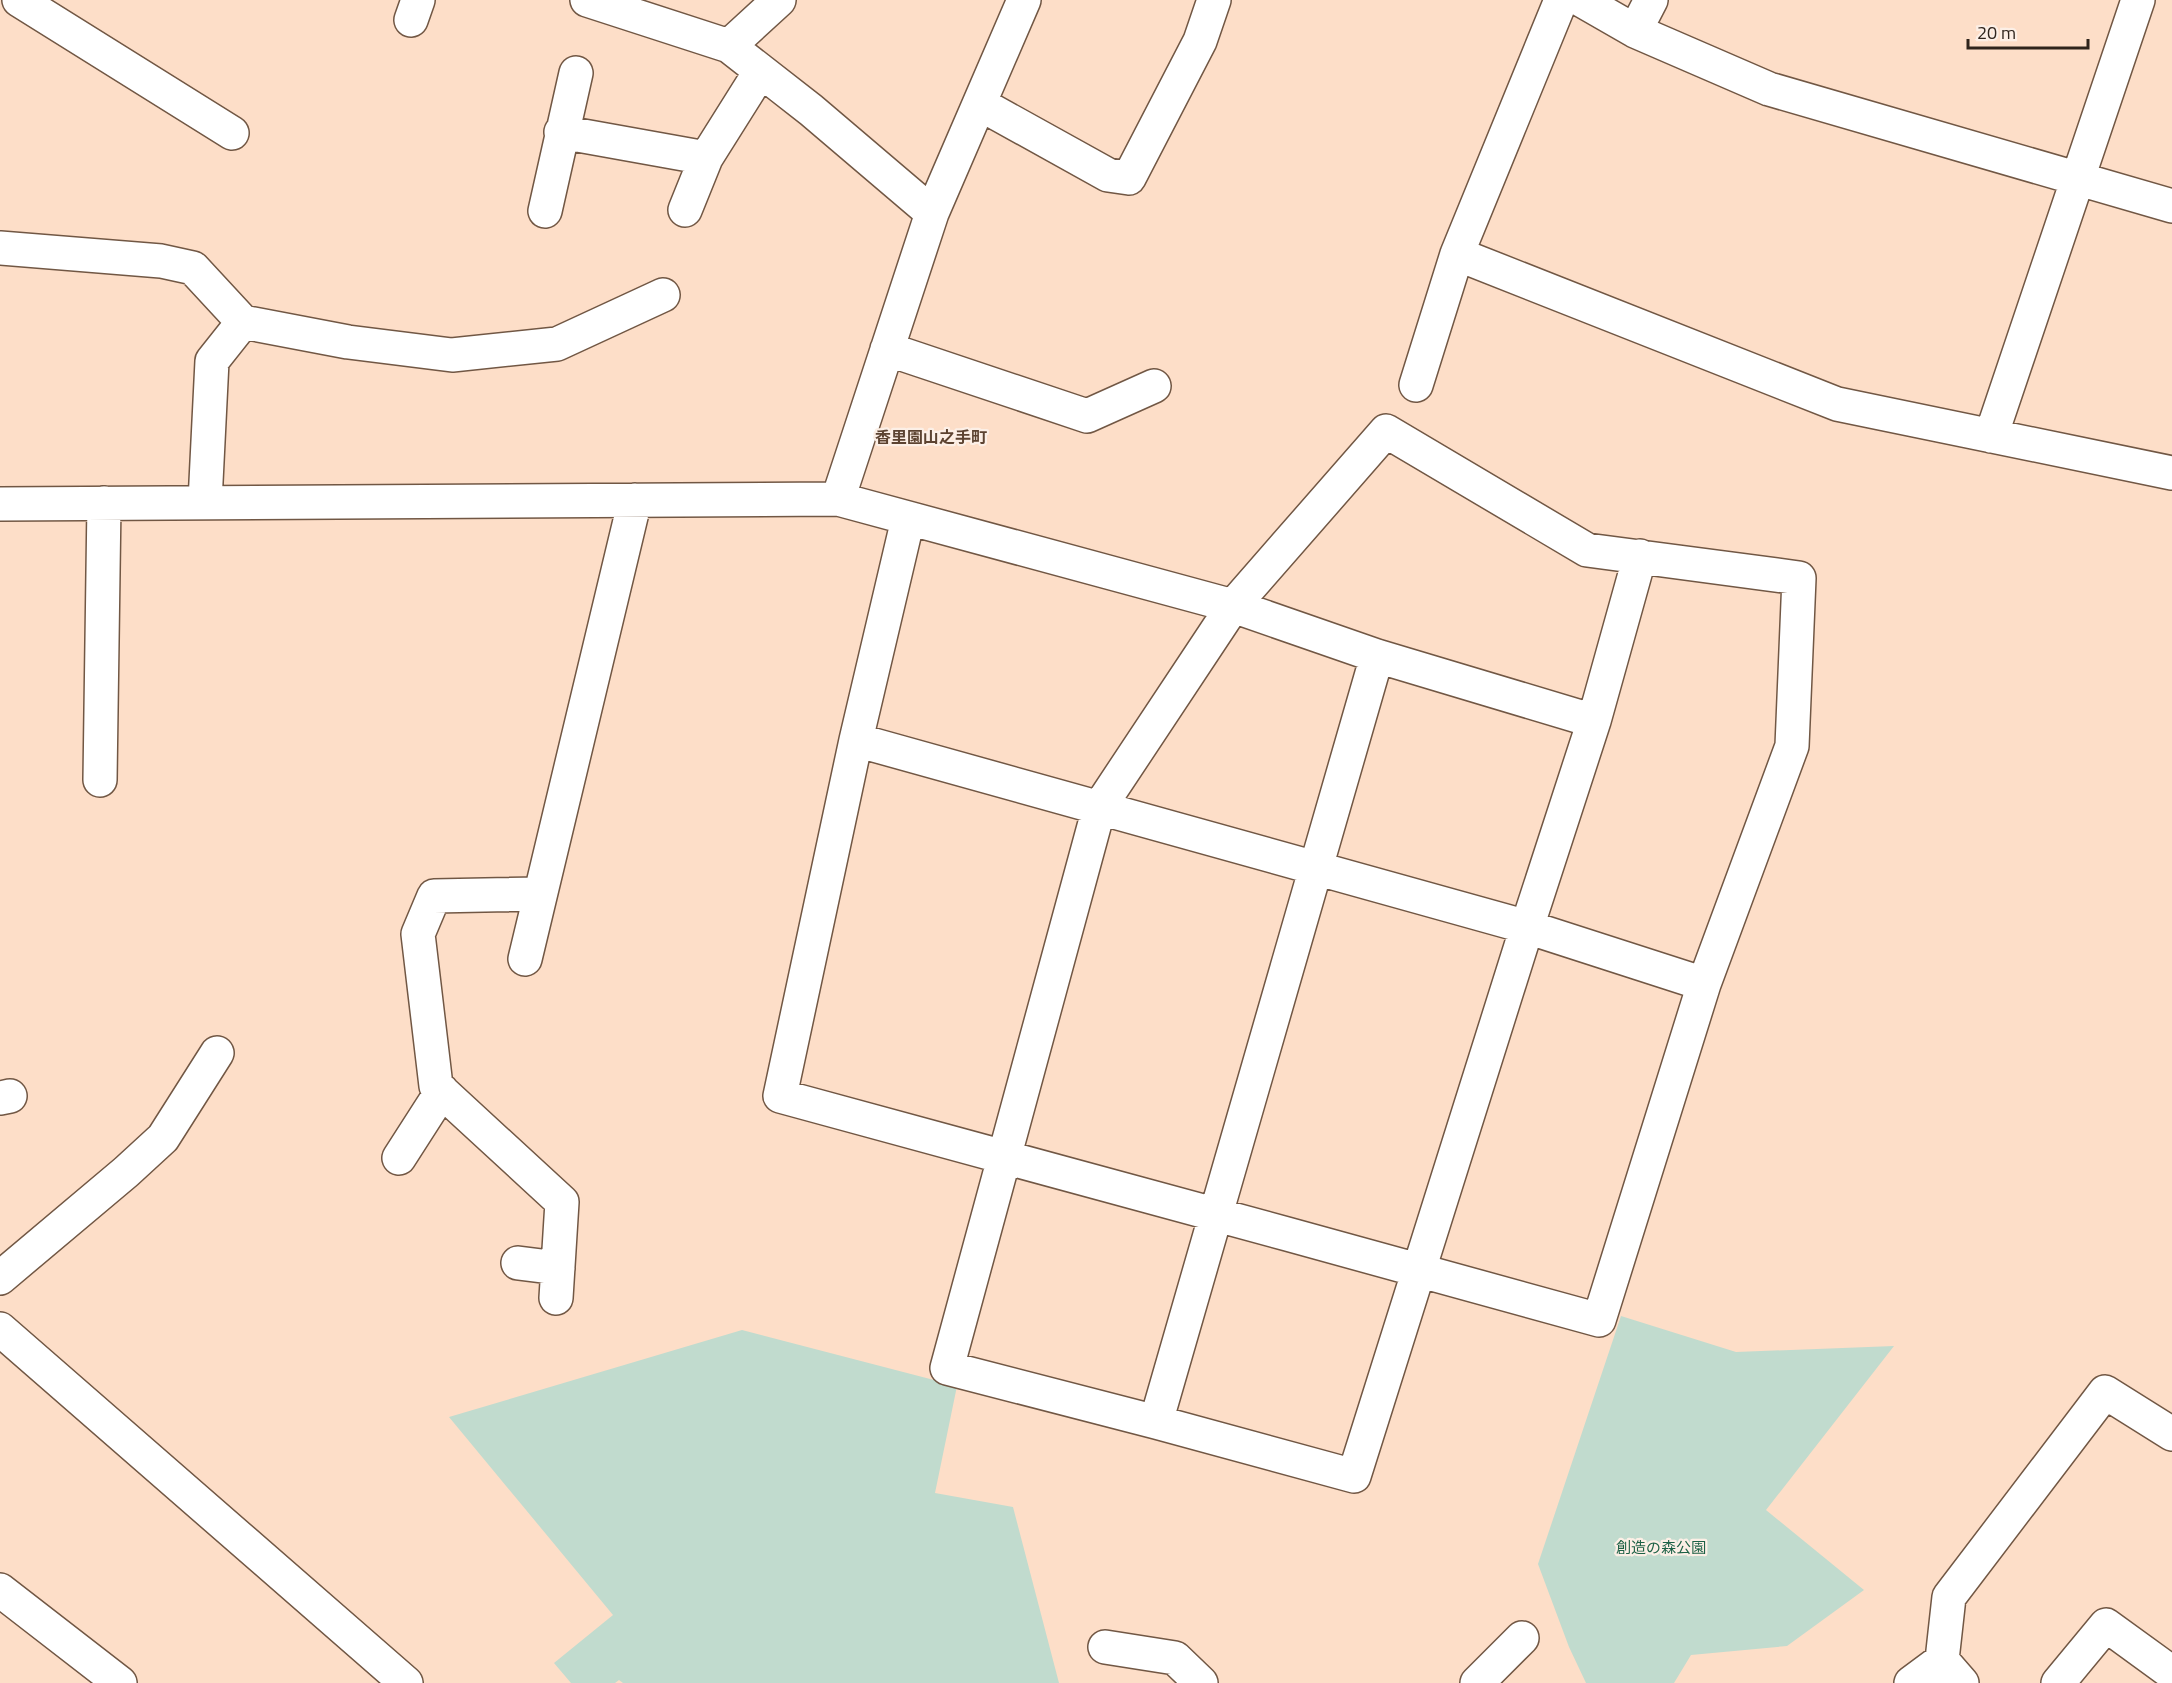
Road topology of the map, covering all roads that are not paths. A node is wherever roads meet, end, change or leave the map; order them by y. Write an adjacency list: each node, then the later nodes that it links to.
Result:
1 (19, 0): 16 (street)
2 (587, 0): 11 (street)
3 (779, 0): 11 (street)
4 (1024, 0): 14 (street)
5 (1214, 0): 14 (street)
6 (1561, 0): 24 (street)
7 (1581, 0): 10 (street)
8 (1651, 0): 10 (street)
9 (2138, 0): 18 (street)
10 (1635, 31): 18 (street)
11 (729, 46): 12 (street)
12 (760, 72): 17 (street); 22 (street)
13 (576, 73): 15 (street)
14 (980, 104): 22 (street)
15 (561, 132): 17 (street); 21 (street)
16 (232, 133)
17 (706, 158): 20 (street)
18 (2079, 179): 19 (street); 30 (street)
19 (2172, 206)
20 (685, 210)
21 (545, 211)
22 (932, 213): 27 (street)
23 (0, 248): 26 (street)
24 (1457, 254): 28 (street); 30 (street)
25 (663, 295): 26 (street)
26 (243, 322): 34 (street)
27 (887, 349): 29 (street); 32 (street)
28 (1416, 385)
29 (1154, 386)
30 (1991, 436): 31 (street)
31 (2172, 473)
32 (838, 499): 33 (street); 37 (street)
33 (635, 500): 34 (street); 46 (street)
34 (205, 502): 35 (street)
35 (104, 503): 36 (street); 43 (street)
36 (0, 504)
37 (908, 519): 39 (street); 42 (street)
38 (1640, 556): 39 (street); 41 (street); 49 (street)
39 (1233, 606): 40 (street); 44 (street)
40 (1377, 656): 41 (street); 45 (street)
41 (1594, 721): 47 (street)
42 (856, 740): 44 (street); 52 (street)
43 (100, 780)
44 (1099, 808): 45 (street); 52 (street)
45 (1316, 868): 47 (street); 54 (street)
46 (540, 894): 48 (street); 51 (street)
47 (1527, 927): 49 (street); 56 (street)
48 (525, 958)
49 (1704, 984): 56 (street)
50 (217, 1053): 57 (street)
51 (442, 1091): 53 (street); 55 (street)
52 (1004, 1156): 54 (street); 59 (street)
53 (399, 1158)
54 (1216, 1214): 56 (street); 59 (street)
55 (518, 1263)
56 (1418, 1270): 59 (street)
57 (0, 1278)
58 (0, 1329): 67 (street)
59 (1156, 1422)
60 (2172, 1434): 64 (street)
61 (0, 1590): 66 (street)
62 (1522, 1638): 69 (street)
63 (1105, 1647): 68 (street)
64 (1952, 1671): 70 (street)
65 (2172, 1673): 71 (street)
66 (120, 1683)
67 (406, 1683)
68 (1201, 1683)
69 (1477, 1683)
70 (1911, 1683)
71 (2058, 1683)

